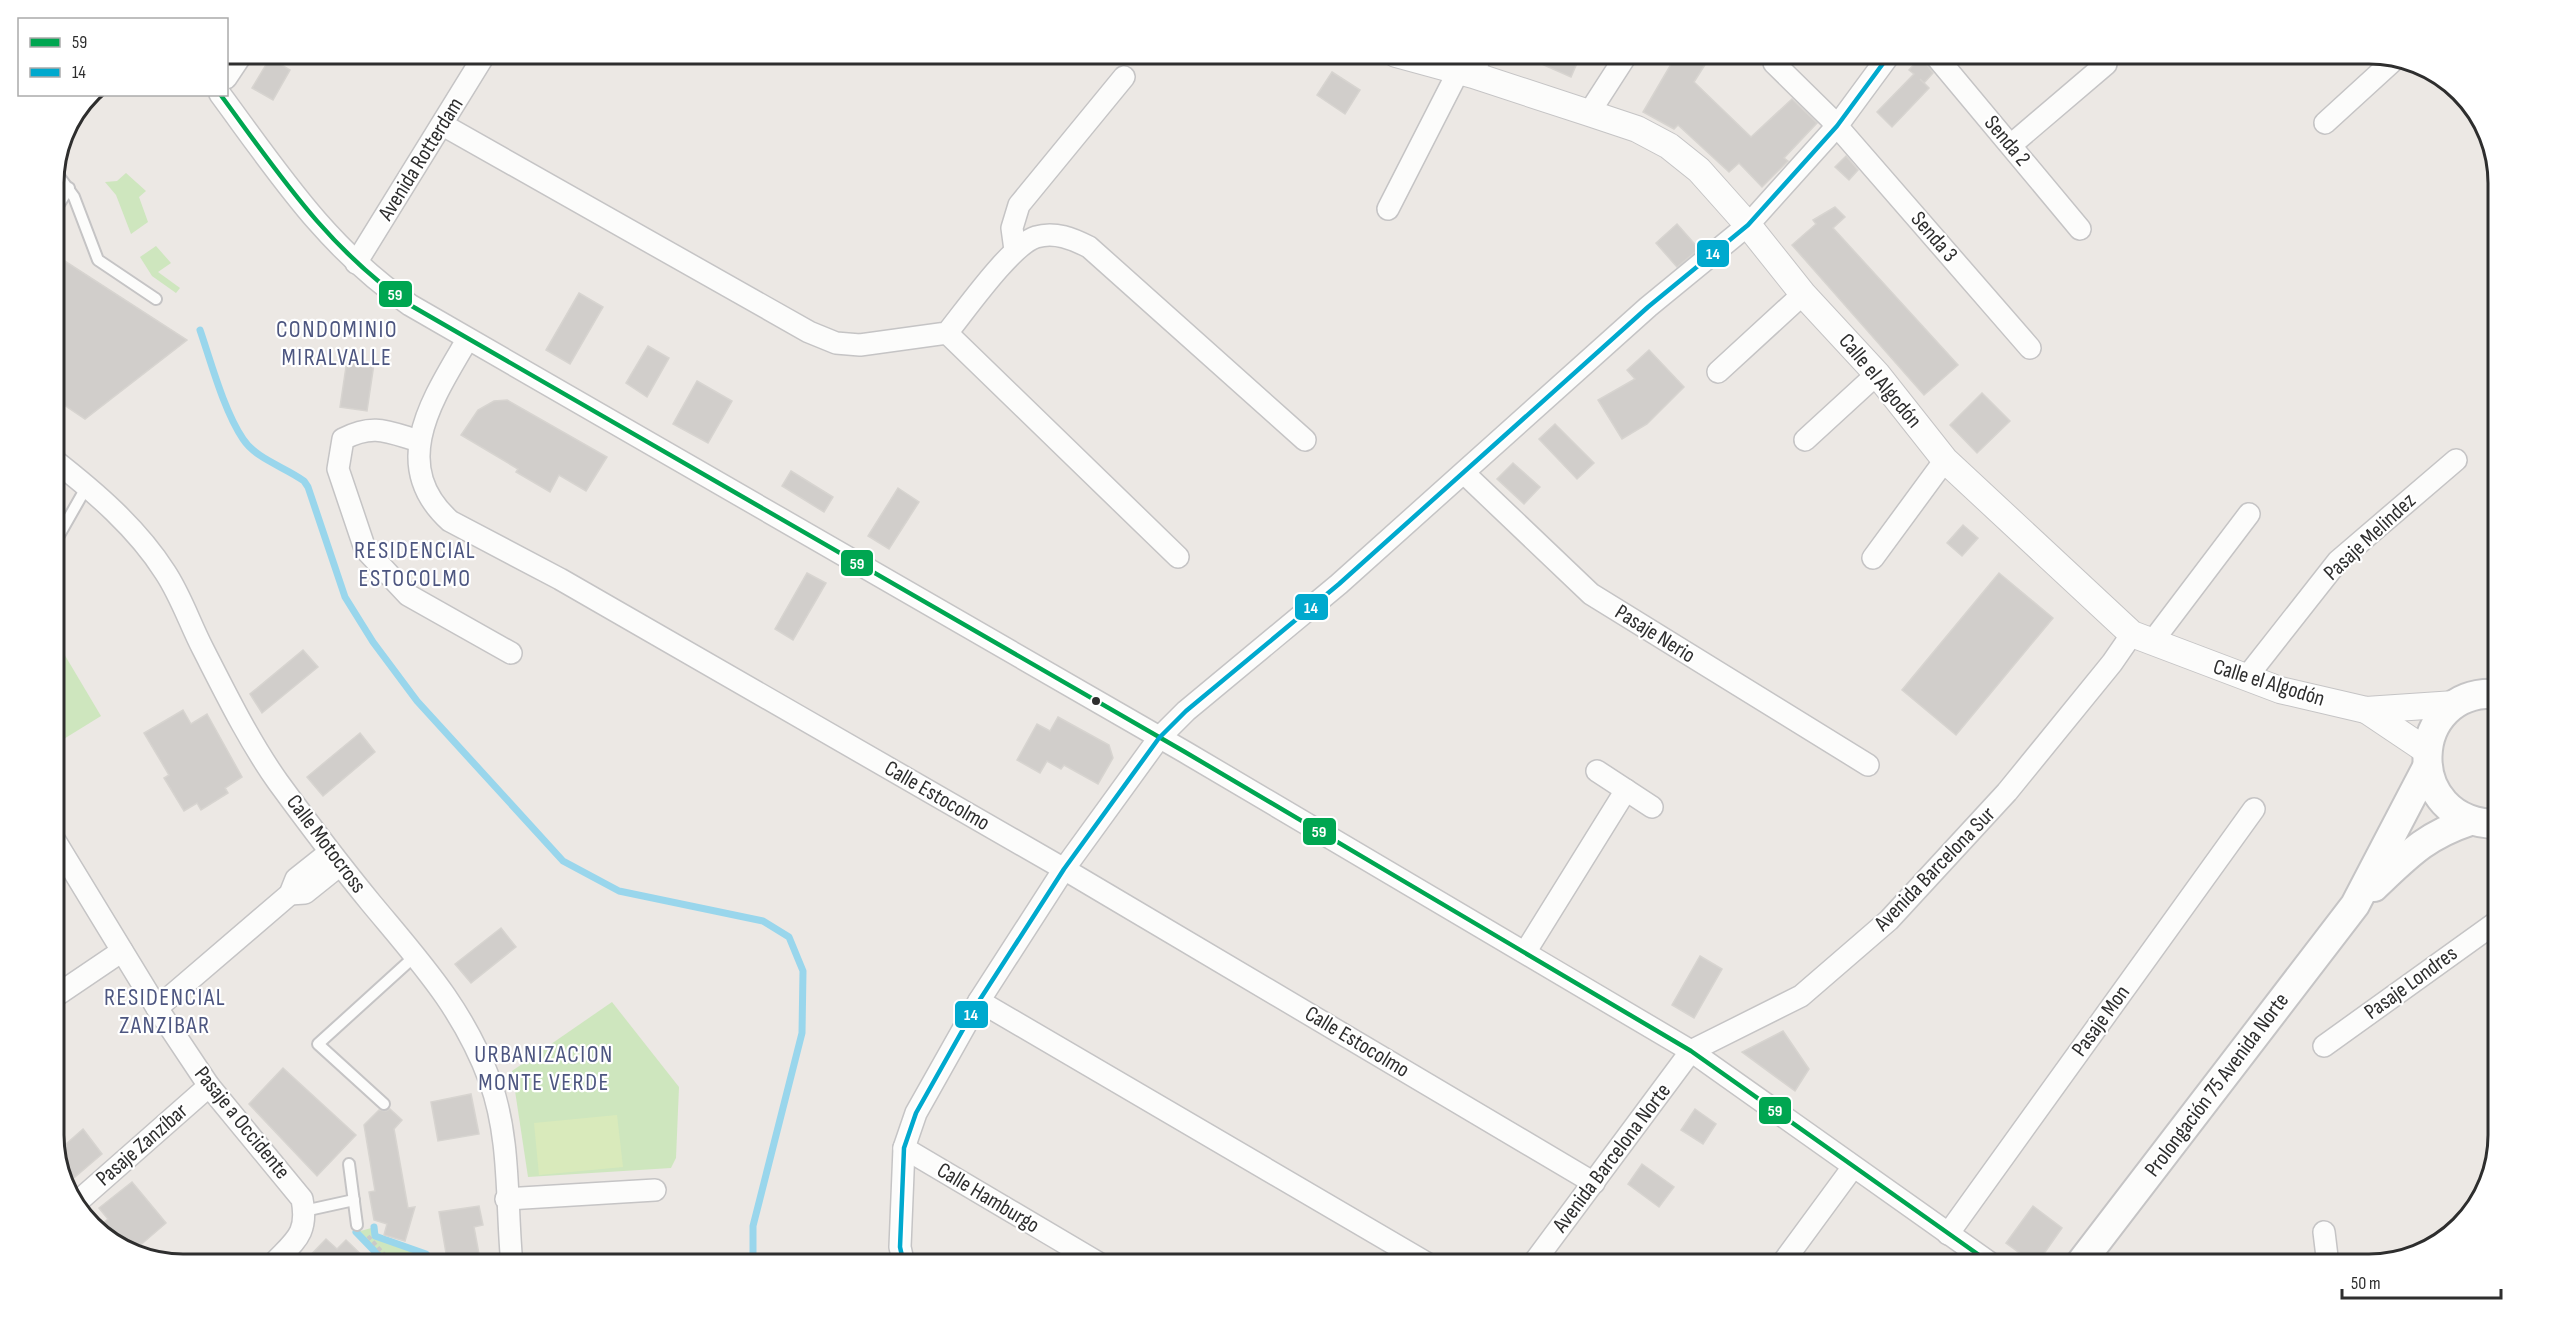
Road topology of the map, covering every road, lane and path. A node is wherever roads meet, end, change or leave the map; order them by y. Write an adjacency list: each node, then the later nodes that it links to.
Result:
1 (479, 64): 14 (street, Avenida Rotterdam)
2 (1454, 64): 9 (street, Calle el Algodón)
3 (1620, 64): 12 (street)
4 (1775, 64): 15 (street, Senda 3)
5 (1883, 64): 15 (street)
6 (1942, 64): 16 (street, Senda 2)
7 (2106, 64): 16 (street)
8 (2387, 66): 13 (street)
9 (1471, 67): 12 (street, Calle el Algodón); 20 (street)
10 (1124, 77): 23 (street)
11 (222, 96): 24 (street)
12 (1589, 112): 21 (street, Calle el Algodón)
13 (2325, 123)
14 (443, 125): 24 (street, Avenida Rotterdam); 27 (street)
15 (1837, 126): 21 (street); 29 (street, Senda 3)
16 (2011, 145): 22 (street, Senda 2)
17 (65, 183): 18 (lane)
18 (69, 188): 19 (lane); 26 (lane)
19 (65, 194)
20 (1388, 209)
21 (1748, 225): 25 (street, Calle el Algodón); 38 (street)
22 (2080, 229)
23 (1015, 250): 27 (street); 32 (street)
24 (356, 263): 28 (street)
25 (1803, 294): 30 (street); 31 (street, Calle el Algodón)
26 (156, 299)
27 (947, 333): 42 (street)
28 (467, 340): 34 (street, Calle Estocolmo); 50 (street)
29 (2030, 348)
30 (1718, 372)
31 (1877, 374): 33 (street); 35 (street, Calle el Algodón)
32 (1305, 440)
33 (1805, 440)
34 (419, 441): 45 (street); 61 (street, Calle Estocolmo)
35 (1945, 460): 43 (street); 44 (street, Calle el Algodón)
36 (2456, 460): 46 (street, Pasaje Melindez)
37 (65, 469): 39 (street, Calle Motocross)
38 (1464, 474): 50 (street); 52 (street, Pasaje Nerio)
39 (87, 486): 41 (lane); 60 (street, Calle Motocross)
40 (2249, 514): 44 (street, Avenida Barcelona Sur)
41 (65, 525)
42 (1178, 557)
43 (1873, 558)
44 (2142, 638): 46 (street, Calle el Algodón); 71 (street, Avenida Barcelona Sur)
45 (511, 653)
46 (2246, 678): 49 (street, Calle el Algodón)
47 (2488, 695): 48 (main road)
48 (2455, 704): 49 (street, Calle el Algodón); 51 (main road, Prolongación 75 Avenida Norte)
49 (2366, 710): 51 (street, Calle el Algodón)
50 (1159, 738): 61 (street); 65 (street)
51 (2427, 759): 57 (main road); 62 (main road, Prolongación 75 Avenida Norte)
52 (1868, 765)
53 (1597, 771): 54 (street)
54 (1626, 790): 55 (street); 65 (street)
55 (1652, 807)
56 (2254, 808): 85 (street, Pasaje Mon)
57 (2488, 822)
58 (2488, 823): 62 (main road, Prolongación 75 Avenida Norte)
59 (65, 857): 64 (street, Pasaje a Occidente)
60 (335, 859): 66 (street, Calle Motocross); 69 (street)
61 (1064, 869): 68 (street); 77 (street, Calle Estocolmo)
62 (2355, 905): 95 (main road, Prolongación 75 Avenida Norte)
63 (2488, 928): 70 (street, Pasaje Londres)
64 (122, 951): 67 (street); 69 (street, Pasaje a Occidente)
65 (1526, 951): 71 (street)
66 (415, 956): 73 (lane); 80 (street, Calle Motocross)
67 (65, 990)
68 (979, 1001): 74 (street); 91 (street)
69 (157, 1008): 72 (street, Pasaje a Occidente)
70 (2324, 1046)
71 (1691, 1051): 76 (street); 77 (street, Avenida Barcelona Norte)
72 (209, 1086): 79 (street, Pasaje Zanzíbar); 82 (street, Pasaje a Occidente)
73 (384, 1104)
74 (904, 1149): 89 (street); 90 (street, Calle Hamburgo)
75 (349, 1164): 81 (lane)
76 (1853, 1167): 85 (street); 93 (street)
77 (1594, 1183): 92 (street, Avenida Barcelona Norte)
78 (655, 1190): 80 (street)
79 (82, 1197)
80 (506, 1198): 88 (street, Calle Motocross)
81 (354, 1200): 82 (lane); 83 (lane)
82 (304, 1211): 86 (street)
83 (361, 1227): 87 (path)
84 (2324, 1232): 96 (street)
85 (1948, 1234): 94 (street)
86 (282, 1254)
87 (383, 1254)
88 (511, 1254)
89 (902, 1254)
90 (1083, 1254)
91 (1411, 1254)
92 (1540, 1254)
93 (1789, 1254)
94 (1977, 1254)
95 (2087, 1254)
96 (2327, 1254)

